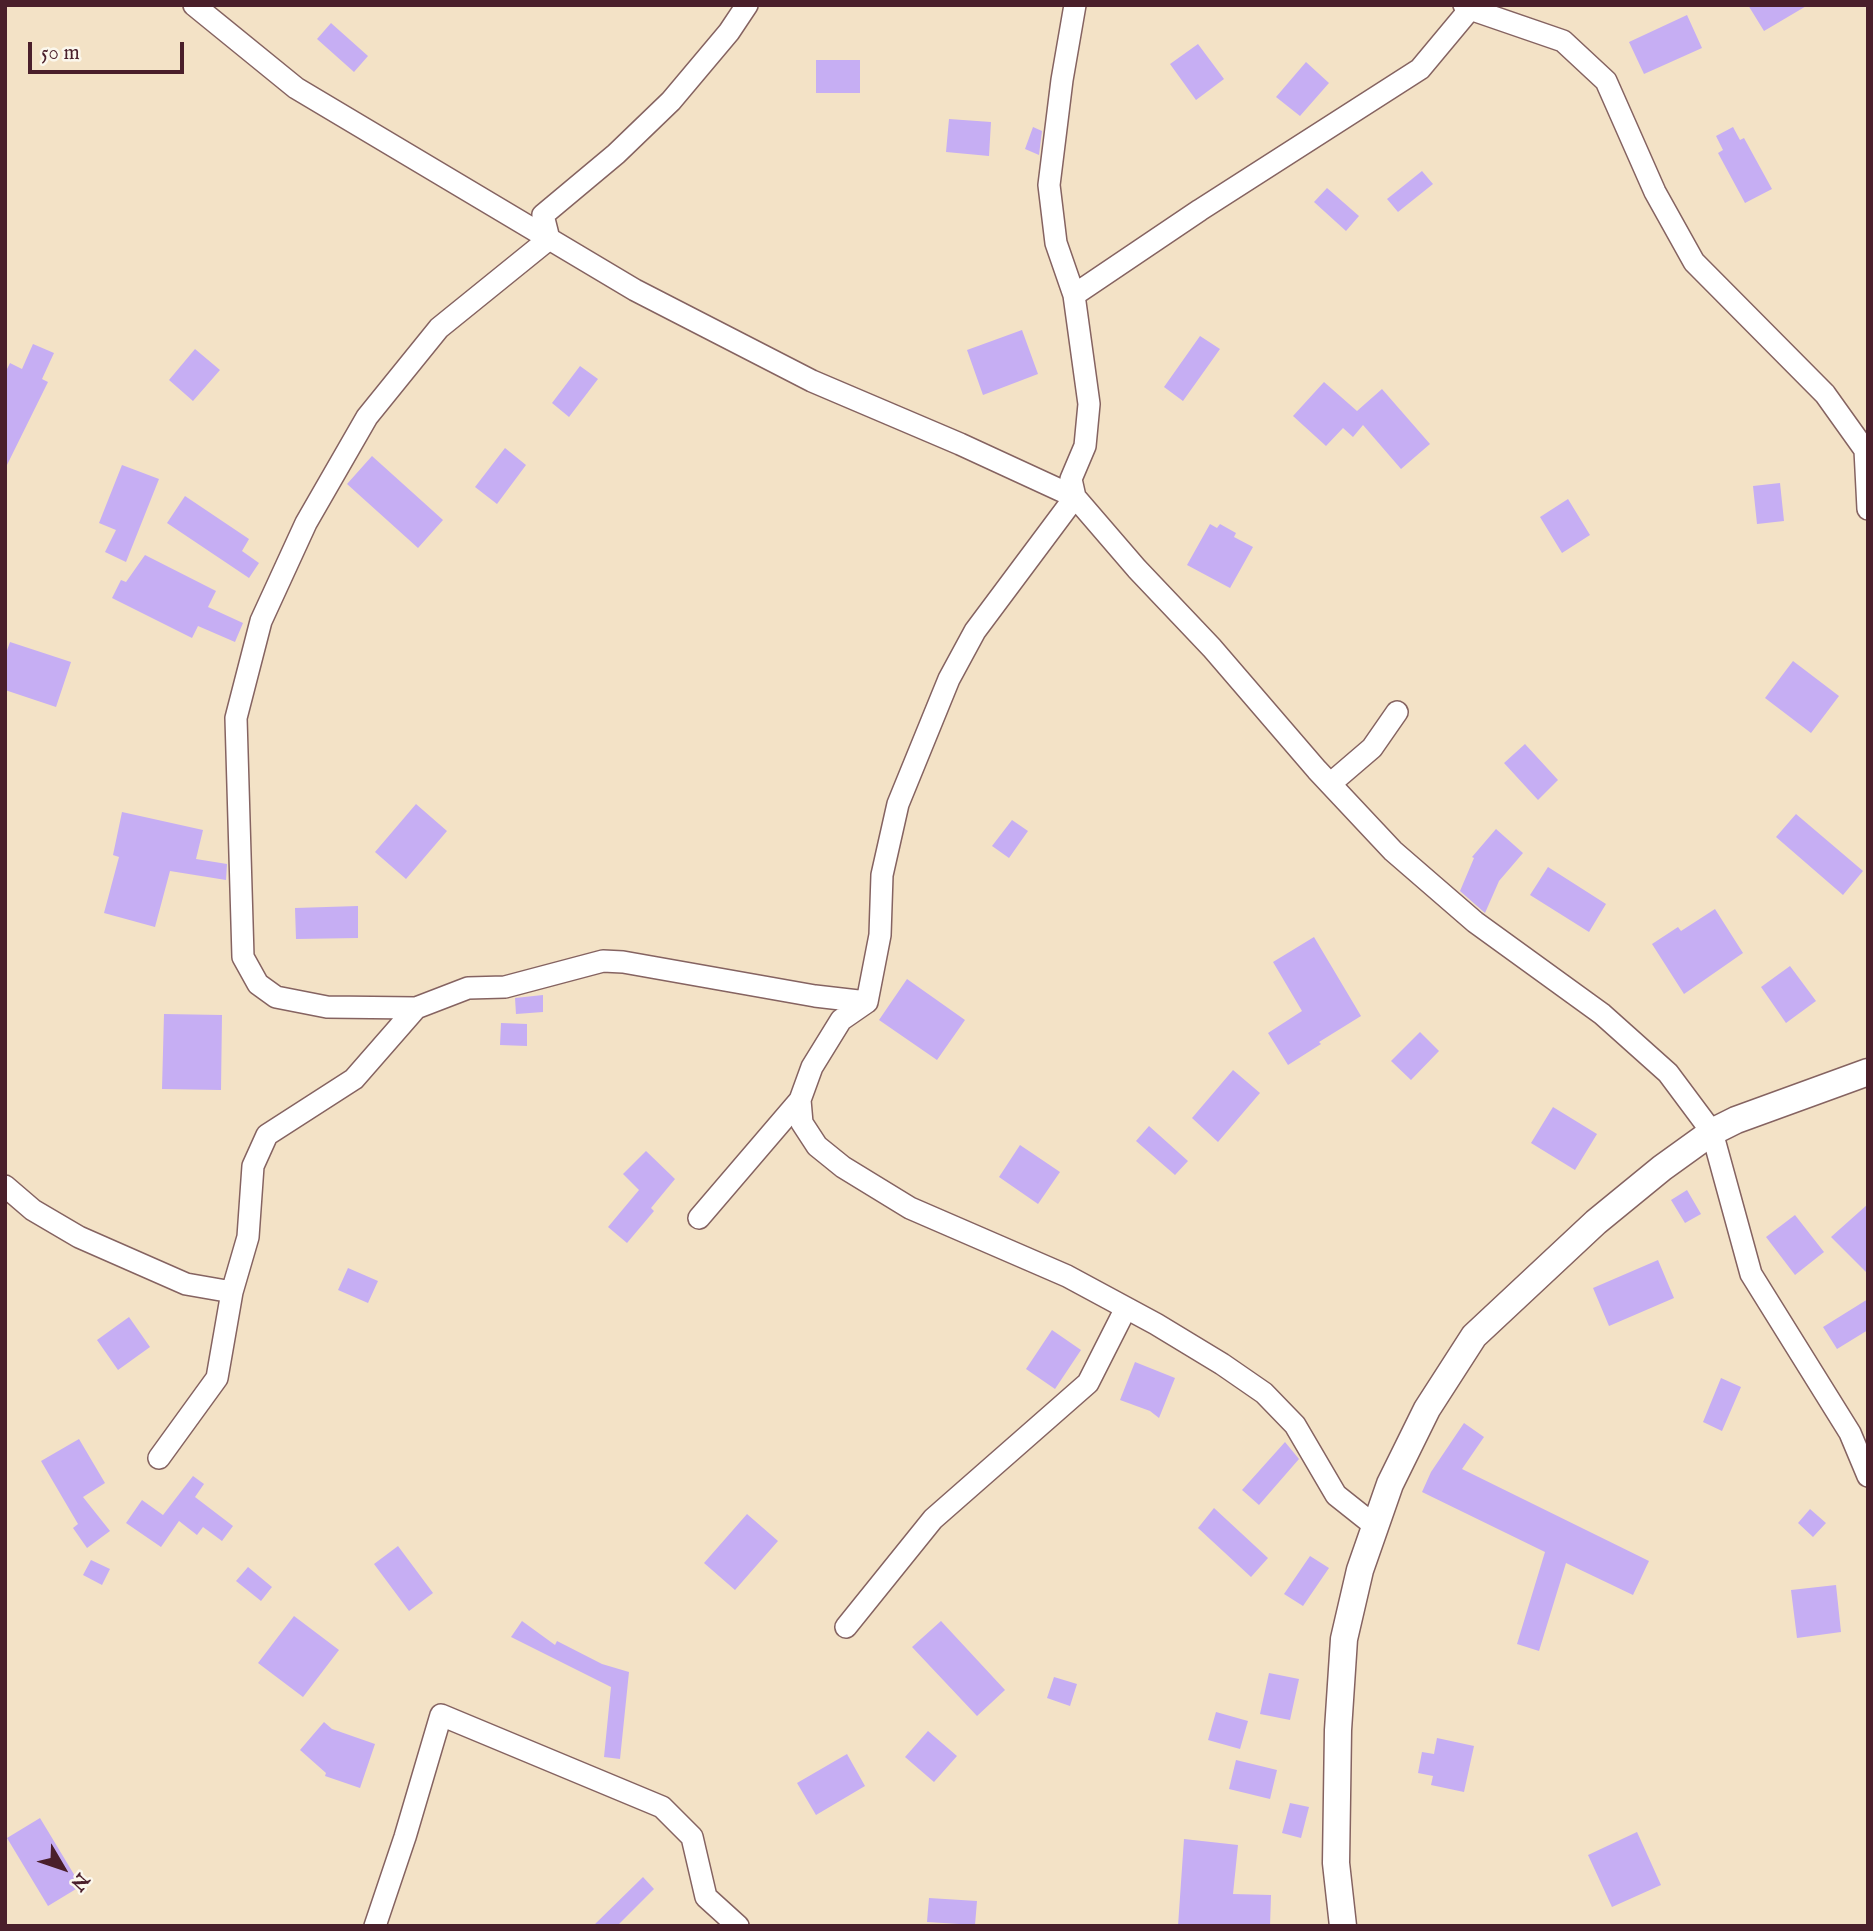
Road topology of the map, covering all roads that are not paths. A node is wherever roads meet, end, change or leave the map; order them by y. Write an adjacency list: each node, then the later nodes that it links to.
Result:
1 (194, 5): 5 (street)
2 (747, 5): 5 (street)
3 (1074, 5): 6 (street)
4 (1467, 7): 6 (street); 7 (street)
5 (549, 239): 8 (street); 13 (street)
6 (1074, 295): 8 (street)
7 (1866, 450): 9 (street)
8 (1074, 497): 11 (street); 12 (street)
9 (1868, 509)
10 (1397, 712): 11 (street)
11 (1329, 784): 16 (street)
12 (867, 1002): 13 (street); 15 (street)
13 (416, 1008): 19 (street)
14 (1868, 1072): 16 (street)
15 (800, 1100): 18 (street); 20 (street)
16 (1712, 1132): 22 (street); 23 (street)
17 (5, 1186): 19 (street)
18 (699, 1218)
19 (232, 1292): 21 (street)
20 (1126, 1308): 23 (street); 24 (street)
21 (159, 1458)
22 (1868, 1476)
23 (1375, 1526): 27 (street)
24 (846, 1627)
25 (374, 1926): 26 (street)
26 (738, 1926)
27 (1343, 1926)

